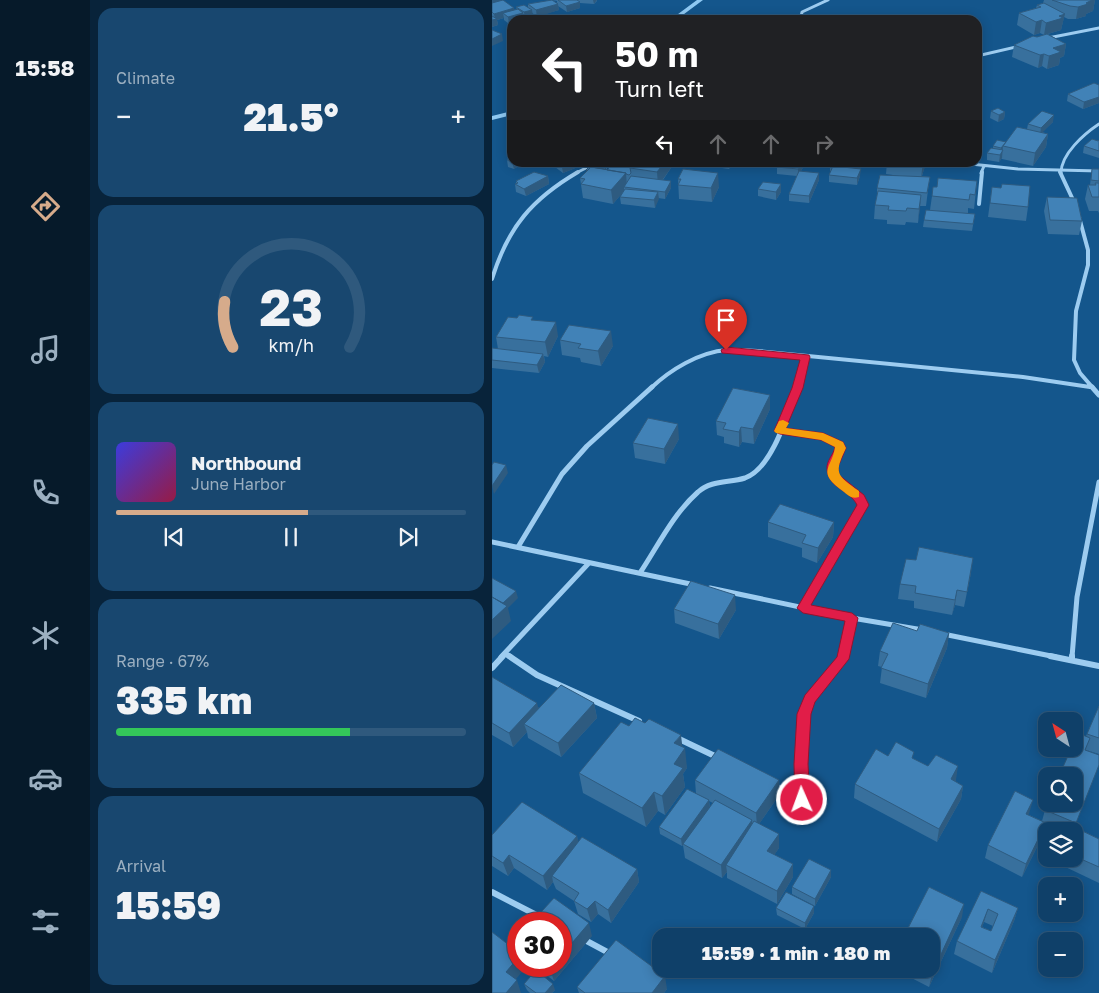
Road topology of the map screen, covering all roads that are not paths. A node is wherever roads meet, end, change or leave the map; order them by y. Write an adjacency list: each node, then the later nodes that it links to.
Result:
1 (828, 0): 2 (street)
2 (800, 15)
3 (1098, 28): 4 (street)
4 (1045, 39)
5 (1027, 44): 6 (street)
6 (982, 55)
7 (1098, 124): 10 (street)
8 (984, 166): 10 (street); 12 (street)
9 (588, 167): 15 (street)
10 (1060, 171): 11 (street); 13 (street)
11 (1098, 171)
12 (978, 204)
13 (1076, 206)
14 (1078, 212): 17 (street)
15 (492, 278)
16 (805, 357): 17 (street); 19 (street); 22 (street)
17 (1090, 387): 18 (street)
18 (1098, 395)
19 (780, 431): 24 (street); 27 (street)
20 (1098, 482): 30 (street)
21 (492, 542): 22 (street)
22 (518, 547): 23 (street)
23 (588, 564): 24 (street); 29 (street)
24 (640, 573): 25 (street)
25 (698, 586)
26 (707, 588): 27 (street)
27 (803, 608): 28 (street)
28 (852, 618): 30 (street); 36 (street)
29 (506, 654): 32 (street); 33 (street)
30 (1072, 660): 31 (street)
31 (1098, 666)
32 (492, 668)
33 (649, 726)
34 (674, 737): 35 (street)
35 (726, 761)
36 (768, 782)
37 (492, 892): 38 (street)
38 (531, 912)
39 (573, 934): 40 (street)
40 (618, 960)

